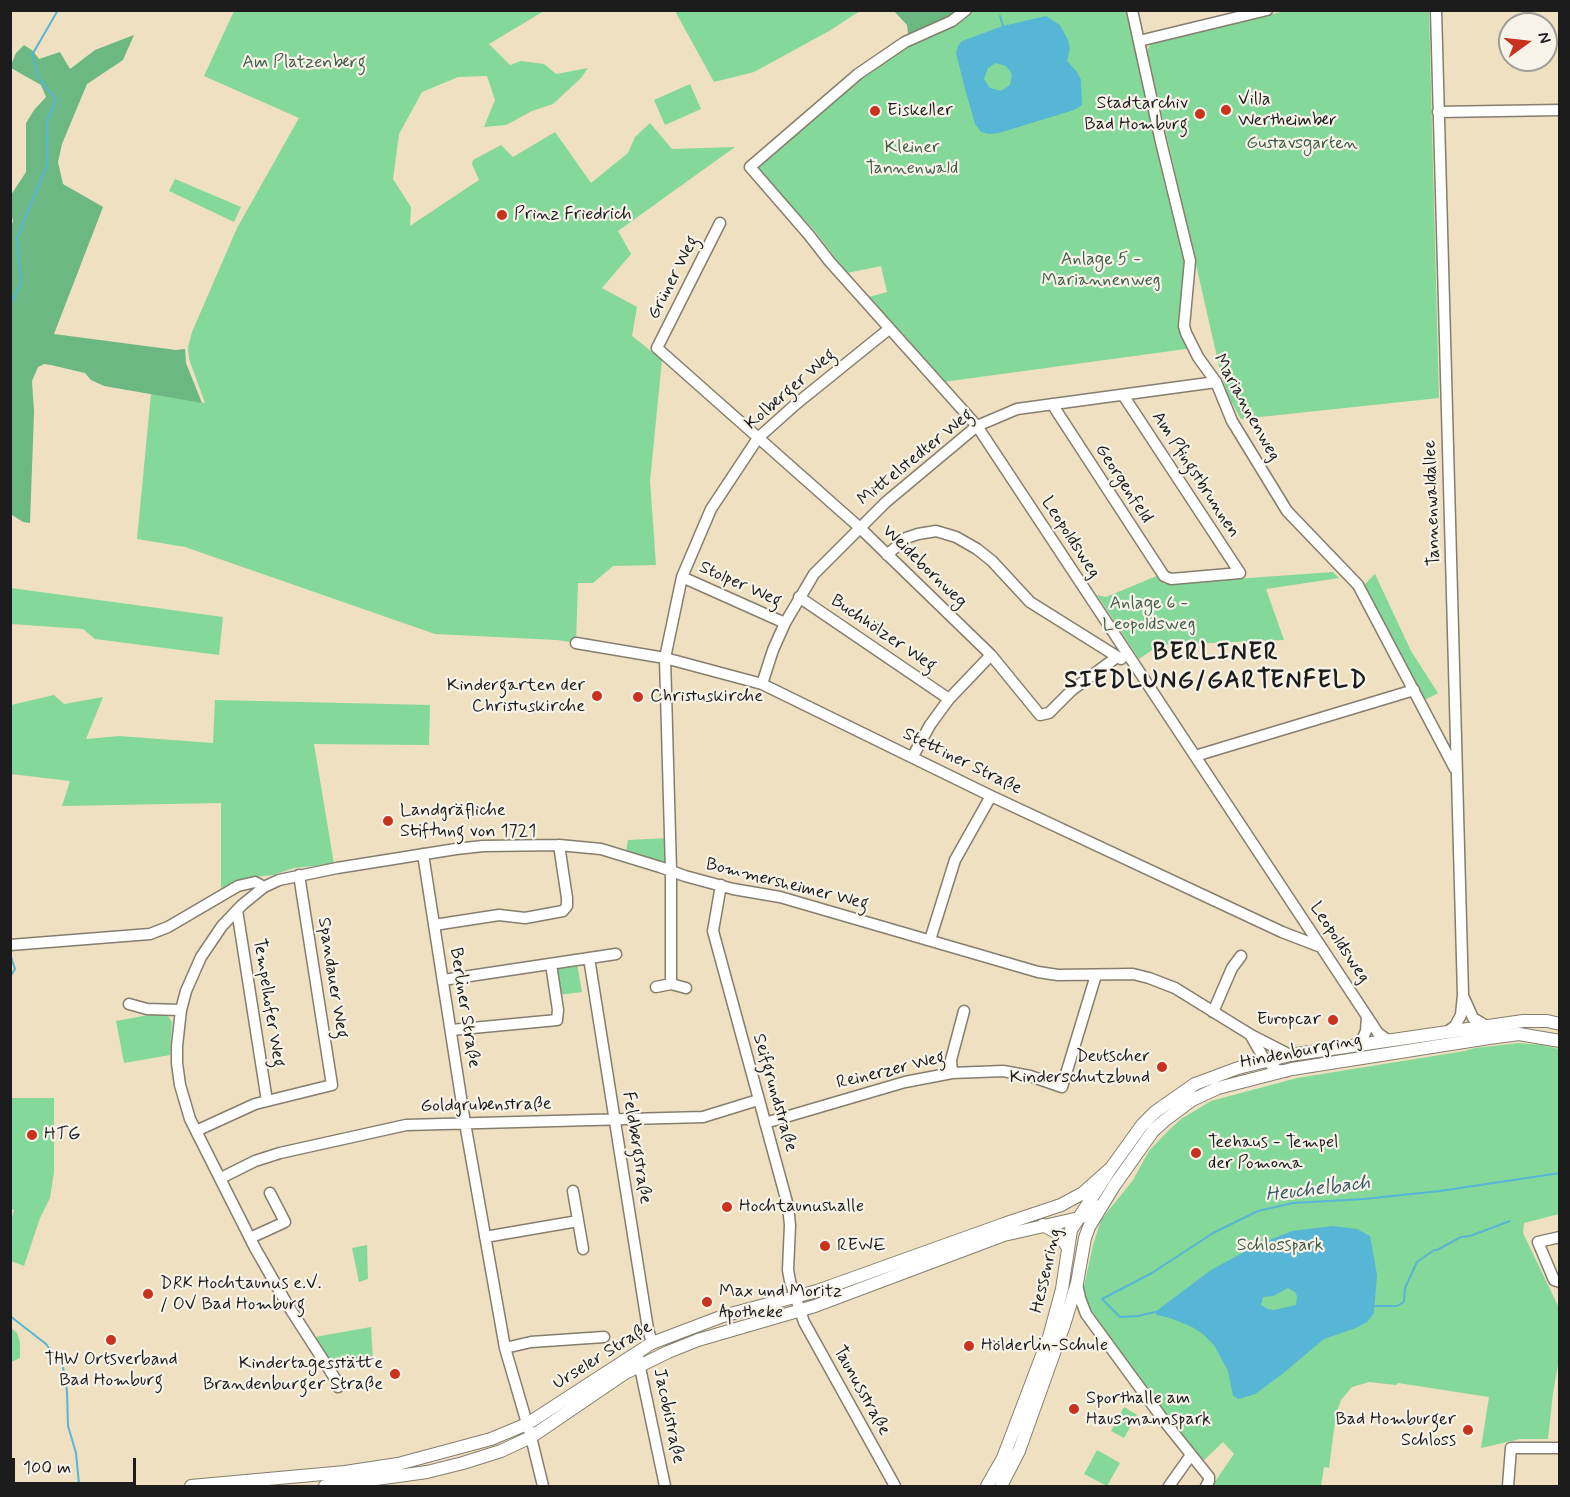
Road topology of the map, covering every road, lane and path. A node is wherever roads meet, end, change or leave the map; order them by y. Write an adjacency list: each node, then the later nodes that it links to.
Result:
1 (966, 10): 9 (street, Leopoldsweg)
2 (1132, 10): 5 (street, Mariannenweg)
3 (1267, 10): 5 (street)
4 (1436, 10): 7 (street, Tannenwaldallee)
5 (1139, 41): 11 (street, Mariannenweg)
6 (1560, 110): 7 (street)
7 (1438, 112): 32 (street, Tannenwaldallee)
8 (720, 223): 10 (street, Grüner Weg)
9 (889, 329): 14 (street, Leopoldsweg); 15 (street, Kolberger Weg)
10 (657, 348): 15 (street, Weidebornweg)
11 (1216, 382): 12 (street, Mittelstedter Weg); 28 (street, Mariannenweg)
12 (1123, 395): 13 (street, Mittelstedter Weg); 19 (street, Am Pfingstbrunnen)
13 (1052, 404): 14 (street, Mittelstedter Weg); 19 (street, Georgenfeld)
14 (977, 426): 16 (street, Mittelstedter Weg); 26 (street, Leopoldsweg)
15 (758, 438): 16 (street, Weidebornweg); 18 (street, Kolberger Weg)
16 (859, 527): 17 (street, Weidebornweg); 20 (street, Mittelstedter Weg)
17 (887, 555): 23 (street, Weidebornweg); 24 (street)
18 (682, 577): 21 (street, Stolper Weg); 25 (street, Kolberger Weg)
19 (1169, 579)
20 (799, 597): 21 (street, Mittelstedter Weg); 29 (street, Buchhölzer Weg)
21 (785, 623): 27 (street, Mittelstedter Weg)
22 (576, 644): 25 (street, Stettiner Straße)
23 (991, 655): 24 (street, Weidebornweg); 29 (street)
24 (1117, 657): 26 (street)
25 (665, 658): 27 (street, Stettiner Straße); 36 (street, Kolberger Weg)
26 (1133, 663): 31 (street, Leopoldsweg)
27 (762, 684): 30 (street, Stettiner Straße)
28 (1414, 690): 31 (street); 32 (street, Mariannenweg)
29 (948, 699): 30 (street)
30 (914, 756): 33 (street, Stettiner Straße)
31 (1195, 756): 44 (street, Leopoldsweg)
32 (1457, 774): 54 (street, Tannenwaldallee)
33 (991, 796): 42 (street); 44 (street, Stettiner Straße)
34 (559, 845): 35 (street, Bommersheimer Weg); 36 (street, Bommersheimer Weg); 41 (street)
35 (423, 854): 37 (street, Bommersheimer Weg); 41 (street, Berliner Straße)
36 (671, 870): 38 (street, Bommersheimer Weg); 51 (street, Kolberger Weg)
37 (299, 875): 39 (street, Bommersheimer Weg); 73 (street, Spandauer Weg)
38 (721, 885): 42 (street, Bommersheimer Weg); 72 (street, Seifgrundstraße)
39 (264, 887): 40 (street); 43 (street)
40 (237, 910): 56 (street); 73 (street, Tempelhofer Weg)
41 (434, 925): 50 (street, Berliner Straße)
42 (930, 940): 49 (street, Bommersheimer Weg)
43 (12, 945)
44 (1321, 947): 59 (street, Leopoldsweg)
45 (616, 954): 47 (street)
46 (1240, 956): 58 (street)
47 (589, 958): 48 (street); 74 (street, Feldbergstraße)
48 (551, 964): 50 (street); 62 (street)
49 (1096, 975): 58 (street, Bommersheimer Weg); 70 (street, Reinerzer Weg)
50 (443, 980): 62 (street, Berliner Straße)
51 (671, 984): 52 (street); 53 (street)
52 (656, 987)
53 (686, 988)
54 (1463, 995): 61 (street, Tannenwaldallee); 63 (street, Tannenwaldallee)
55 (129, 1004): 56 (street)
56 (181, 1010): 77 (street)
57 (964, 1011): 70 (street)
58 (1212, 1012): 67 (street, Bommersheimer Weg)
59 (1367, 1016): 64 (street, Leopoldsweg); 66 (street)
60 (1555, 1021): 61 (street, Hindenburgring)
61 (1485, 1026): 63 (street, Hindenburgring)
62 (451, 1030): 75 (street, Berliner Straße)
63 (1447, 1032): 64 (street, Hindenburgring)
64 (1389, 1041): 66 (street, Hindenburgring)
65 (1560, 1041): 69 (street, Hindenburgring)
66 (1355, 1046): 68 (street, Hindenburgring)
67 (1260, 1047): 68 (street, Hindenburgring); 68 (street, Bommersheimer Weg); 69 (street, Bommersheimer Weg); 71 (street); 78 (street, Hindenburgring)
68 (1290, 1055)
69 (1287, 1071): 71 (street, Hindenburgring)
70 (951, 1073): 76 (street, Reinerzer Weg)
71 (1253, 1079): 82 (street, Hindenburgring)
72 (758, 1100): 74 (street, Goldgrubenstraße); 76 (street, Seifgrundstraße)
73 (267, 1101): 77 (street)
74 (615, 1120): 75 (street, Goldgrubenstraße); 100 (street, Feldbergstraße)
75 (465, 1123): 79 (street, Goldgrubenstraße); 87 (street, Berliner Straße)
76 (765, 1123): 95 (street, Seifgrundstraße)
77 (196, 1131): 79 (street)
78 (1111, 1168): 83 (street, Urseler Straße); 84 (street, Hessenring)
79 (221, 1178): 89 (street)
80 (573, 1191): 85 (street)
81 (270, 1193): 89 (street)
82 (1100, 1206): 84 (street, Urseler Straße); 90 (street, Hessenring)
83 (1028, 1216): 84 (street, Urseler Straße); 95 (street, Urseler Straße)
84 (1079, 1218): 86 (street, Urseler Straße); 90 (street); 91 (street, Hessenring)
85 (578, 1221): 87 (street); 92 (street)
86 (1043, 1226): 91 (street); 96 (street, Urseler Straße)
87 (485, 1237): 101 (street, Berliner Straße)
88 (1560, 1237): 93 (street)
89 (250, 1238): 103 (street)
90 (1085, 1238): 94 (street, Hessenring)
91 (1068, 1248): 114 (street, Hessenring)
92 (583, 1249)
93 (1560, 1282)
94 (1077, 1283): 97 (street); 98 (street, Hessenring)
95 (795, 1298): 96 (street, Seifgrundstraße); 100 (street, Urseler Straße)
96 (800, 1311): 102 (street, Urseler Straße); 113 (street, Taunusstraße)
97 (1086, 1314): 98 (street); 107 (street)
98 (1064, 1324): 115 (street, Hessenring)
99 (604, 1336): 101 (street)
100 (652, 1343): 102 (street, Urseler Straße)
101 (505, 1348): 104 (street, Berliner Straße)
102 (638, 1358): 104 (street, Urseler Straße); 105 (street, Urseler Straße); 112 (street, Jacobistraße)
103 (338, 1386)
104 (527, 1424): 105 (street, Berliner Straße); 108 (street, Urseler Straße)
105 (531, 1437): 108 (street, Urseler Straße); 111 (street, Berliner Straße)
106 (1560, 1448): 118 (street)
107 (1191, 1455): 116 (street); 117 (street)
108 (347, 1481): 109 (street, Urseler Straße); 110 (street, Urseler Straße)
109 (191, 1486)
110 (325, 1486)
111 (543, 1486)
112 (665, 1486)
113 (895, 1486)
114 (987, 1486)
115 (1001, 1486)
116 (1169, 1486)
117 (1206, 1486)
118 (1508, 1486)

